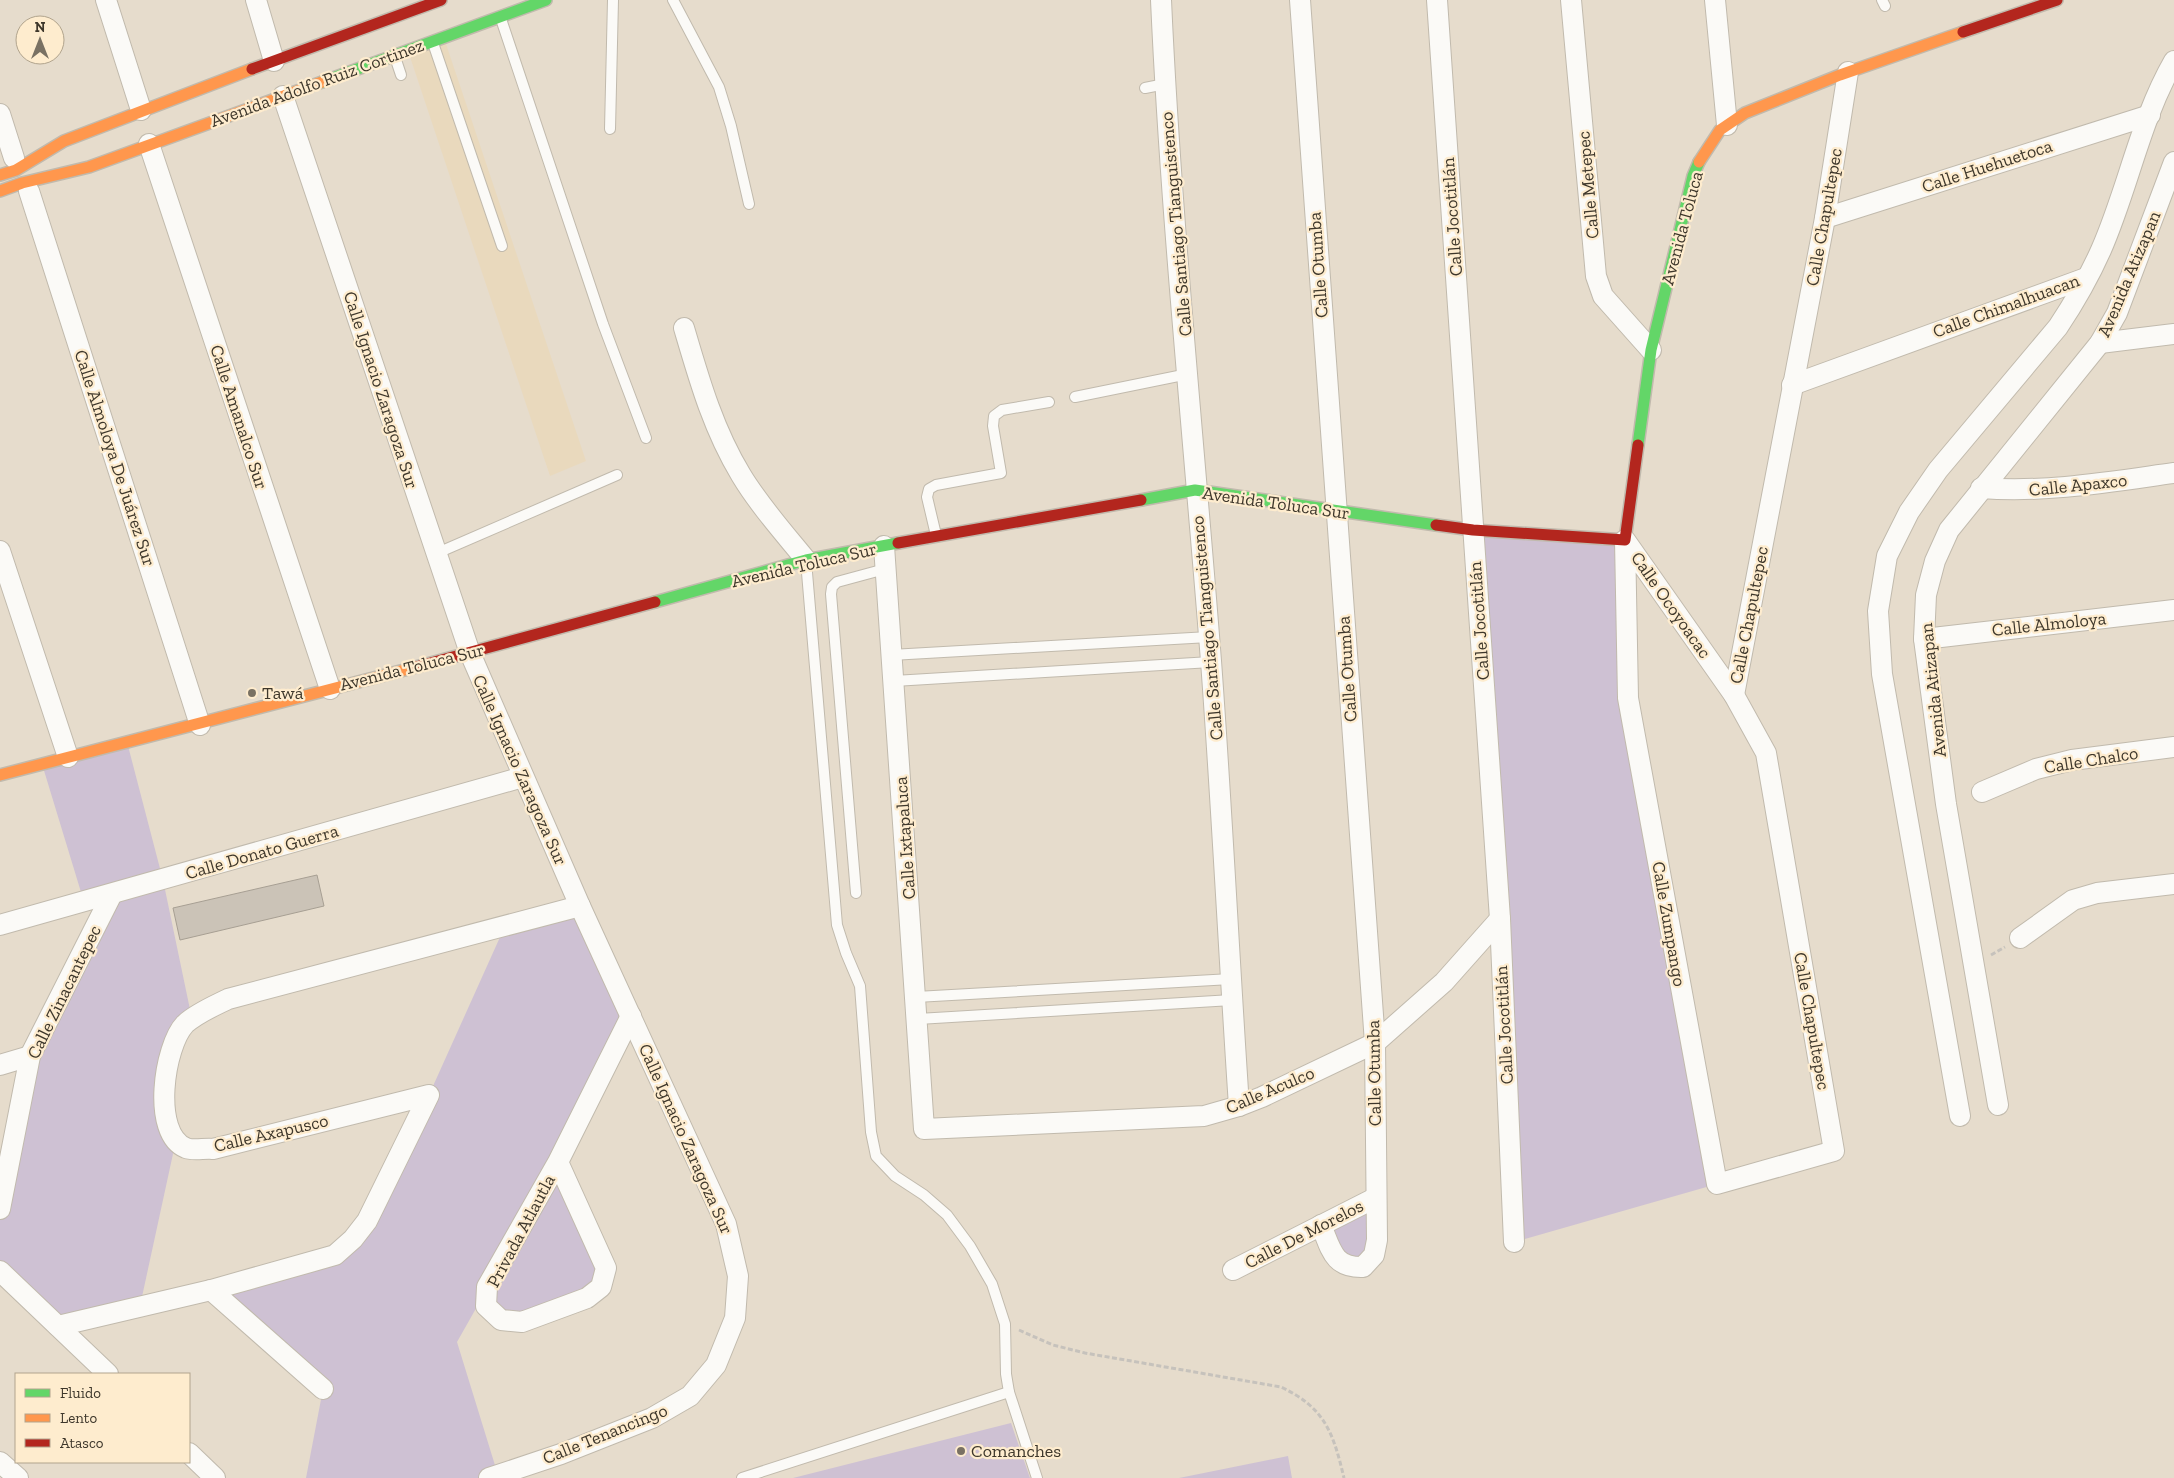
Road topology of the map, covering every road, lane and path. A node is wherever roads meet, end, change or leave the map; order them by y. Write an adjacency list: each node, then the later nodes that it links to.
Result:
1 (106, 0): 24 (street)
2 (256, 0): 17 (street)
3 (441, 0): 13 (street, Avenida Adolfo Ruiz Cortinez)
4 (546, 0): 14 (street, Avenida Adolfo Ruiz Cortinez)
5 (613, 0): 28 (lane)
6 (674, 0): 37 (lane)
7 (1162, 0): 21 (street, Calle Santiago Tianguistenco)
8 (1300, 0): 54 (street, Calle Otumba)
9 (1437, 0): 55 (street, Calle Jocotitlán)
10 (1572, 0): 44 (street, Calle Metepec)
11 (1715, 0): 27 (street)
12 (2057, 0): 19 (street, Avenida Toluca)
13 (412, 5): 17 (street, Avenida Adolfo Ruiz Cortinez)
14 (500, 18): 15 (street, Avenida Adolfo Ruiz Cortinez); 49 (lane)
15 (433, 42): 16 (street, Avenida Adolfo Ruiz Cortinez); 39 (lane)
16 (395, 56): 20 (lane); 23 (street, Avenida Adolfo Ruiz Cortinez)
17 (274, 61): 24 (street, Avenida Adolfo Ruiz Cortinez)
18 (2174, 62): 26 (street, Calle Chimalhuacan)
19 (1848, 72): 27 (street, Avenida Toluca); 38 (street, Calle Chapultepec)
20 (402, 75)
21 (1165, 84): 22 (lane); 45 (street, Calle Santiago Tianguistenco)
22 (1145, 88)
23 (283, 96): 29 (street, Avenida Adolfo Ruiz Cortinez); 60 (street, Calle Ignacio Zaragoza Sur)
24 (141, 110): 31 (street, Avenida Adolfo Ruiz Cortinez)
25 (0, 114): 31 (street)
26 (2150, 115): 38 (street, Calle Huehuetoca); 40 (street, Calle Chimalhuacan)
27 (1726, 124): 44 (street, Avenida Toluca)
28 (610, 129)
29 (149, 144): 33 (street, Avenida Adolfo Ruiz Cortinez); 70 (street, Calle Amanalco Sur)
30 (2174, 162): 35 (street, Avenida Atizapan)
31 (10, 164): 32 (street, Avenida Adolfo Ruiz Cortinez)
32 (0, 176)
33 (26, 187): 34 (street, Avenida Adolfo Ruiz Cortinez); 36 (street, Avenida Adolfo Ruiz Cortinez); 72 (street, Calle Almoloya De Juárez Sur)
34 (0, 191)
35 (2168, 196): 43 (street, Avenida Atizapan)
36 (0, 200)
37 (749, 204)
38 (1825, 218): 46 (street, Calle Chapultepec)
39 (502, 246)
40 (2086, 278): 46 (street, Calle Chimalhuacan); 96 (street)
41 (684, 328): 61 (street)
42 (2174, 334): 43 (street)
43 (2100, 343): 52 (street, Avenida Atizapan)
44 (1651, 350): 57 (street, Avenida Toluca)
45 (1188, 374): 47 (lane); 53 (street, Calle Santiago Tianguistenco)
46 (1792, 385): 71 (street, Calle Chapultepec)
47 (1075, 397)
48 (1049, 402): 56 (lane)
49 (646, 438)
50 (2174, 474): 52 (street, Calle Apaxco)
51 (616, 476): 60 (lane)
52 (1981, 488): 65 (street, Avenida Atizapan)
53 (1195, 490): 54 (street, Avenida Toluca Sur); 56 (street, Avenida Toluca Sur); 64 (street, Calle Santiago Tianguistenco)
54 (1335, 512): 55 (street, Avenida Toluca Sur); 91 (street, Calle Otumba)
55 (1473, 530): 57 (street, Avenida Toluca Sur); 82 (street, Calle Jocotitlán)
56 (936, 536): 58 (street, Avenida Toluca Sur)
57 (1625, 540): 71 (street, Calle Ocoyoacac); 98 (street, Calle Zumpango)
58 (884, 546): 61 (street, Avenida Toluca Sur); 62 (street, Calle Ixtapaluca)
59 (0, 552): 74 (street)
60 (435, 554): 66 (street, Calle Ignacio Zaragoza Sur)
61 (806, 560): 66 (street, Avenida Toluca Sur); 108 (lane)
62 (885, 570): 67 (street, Calle Ixtapaluca); 79 (lane)
63 (2174, 610): 65 (street, Calle Almoloya)
64 (1209, 637): 67 (lane); 68 (street, Calle Santiago Tianguistenco)
65 (1924, 639): 85 (street, Avenida Atizapan)
66 (470, 653): 70 (street, Avenida Toluca Sur); 76 (street, Calle Ignacio Zaragoza Sur)
67 (891, 655): 69 (street, Calle Ixtapaluca)
68 (1211, 662): 69 (lane); 86 (street, Calle Santiago Tianguistenco)
69 (894, 681): 87 (street, Calle Ixtapaluca)
70 (330, 689): 72 (street, Avenida Toluca Sur)
71 (1734, 695): 98 (street, Calle Chapultepec)
72 (200, 724): 74 (street, Avenida Toluca Sur)
73 (2174, 747): 77 (street, Calle Chalco)
74 (68, 756): 75 (street, Avenida Toluca Sur)
75 (0, 775)
76 (523, 777): 80 (street, Calle Donato Guerra); 81 (street, Calle Ignacio Zaragoza Sur)
77 (1982, 792)
78 (2174, 884): 84 (street)
79 (856, 893)
80 (112, 894): 83 (street, Calle Donato Guerra); 92 (street, Calle Zinacantepec)
81 (580, 906): 89 (street, Calle Ignacio Zaragoza Sur); 106 (street, Calle Axapusco)
82 (1500, 919): 91 (street, Calle Aculco); 103 (street, Calle Jocotitlán)
83 (0, 924)
84 (2020, 938): 85 (path)
85 (1974, 966): 94 (street, Avenida Atizapan)
86 (1231, 980): 87 (lane); 88 (street, Calle Santiago Tianguistenco)
87 (916, 997): 90 (street, Calle Ixtapaluca)
88 (1232, 1000): 90 (lane); 95 (street, Calle Santiago Tianguistenco)
89 (631, 1016): 99 (street, Privada Atlautla); 107 (street, Calle Ignacio Zaragoza Sur)
90 (918, 1019): 97 (street, Calle Ixtapaluca)
91 (1375, 1043): 95 (street, Calle Aculco); 100 (street, Calle Otumba)
92 (30, 1056): 93 (street); 101 (street, Calle Zinacantepec)
93 (0, 1065)
94 (1998, 1105)
95 (1239, 1106): 97 (street, Calle Aculco)
96 (1960, 1116)
97 (924, 1129)
98 (1834, 1151)
99 (558, 1162): 99 (street, Privada Atlautla)
100 (1375, 1198): 102 (street, Calle De Morelos); 102 (street, Calle Otumba)
101 (0, 1210)
102 (1320, 1225): 104 (street, Calle De Morelos)
103 (1514, 1242)
104 (1233, 1270)
105 (0, 1271): 109 (street)
106 (211, 1290): 109 (street, Calle Axapusco); 111 (street)
107 (735, 1318): 115 (street, Calle Tenancingo)
108 (1005, 1324): 112 (lane); 118 (path)
109 (58, 1326): 110 (street)
110 (107, 1373)
111 (323, 1390)
112 (1009, 1392): 116 (lane); 117 (lane)
113 (190, 1454): 114 (street)
114 (215, 1478)
115 (489, 1478)
116 (742, 1478)
117 (1037, 1478)
118 (1344, 1478)

